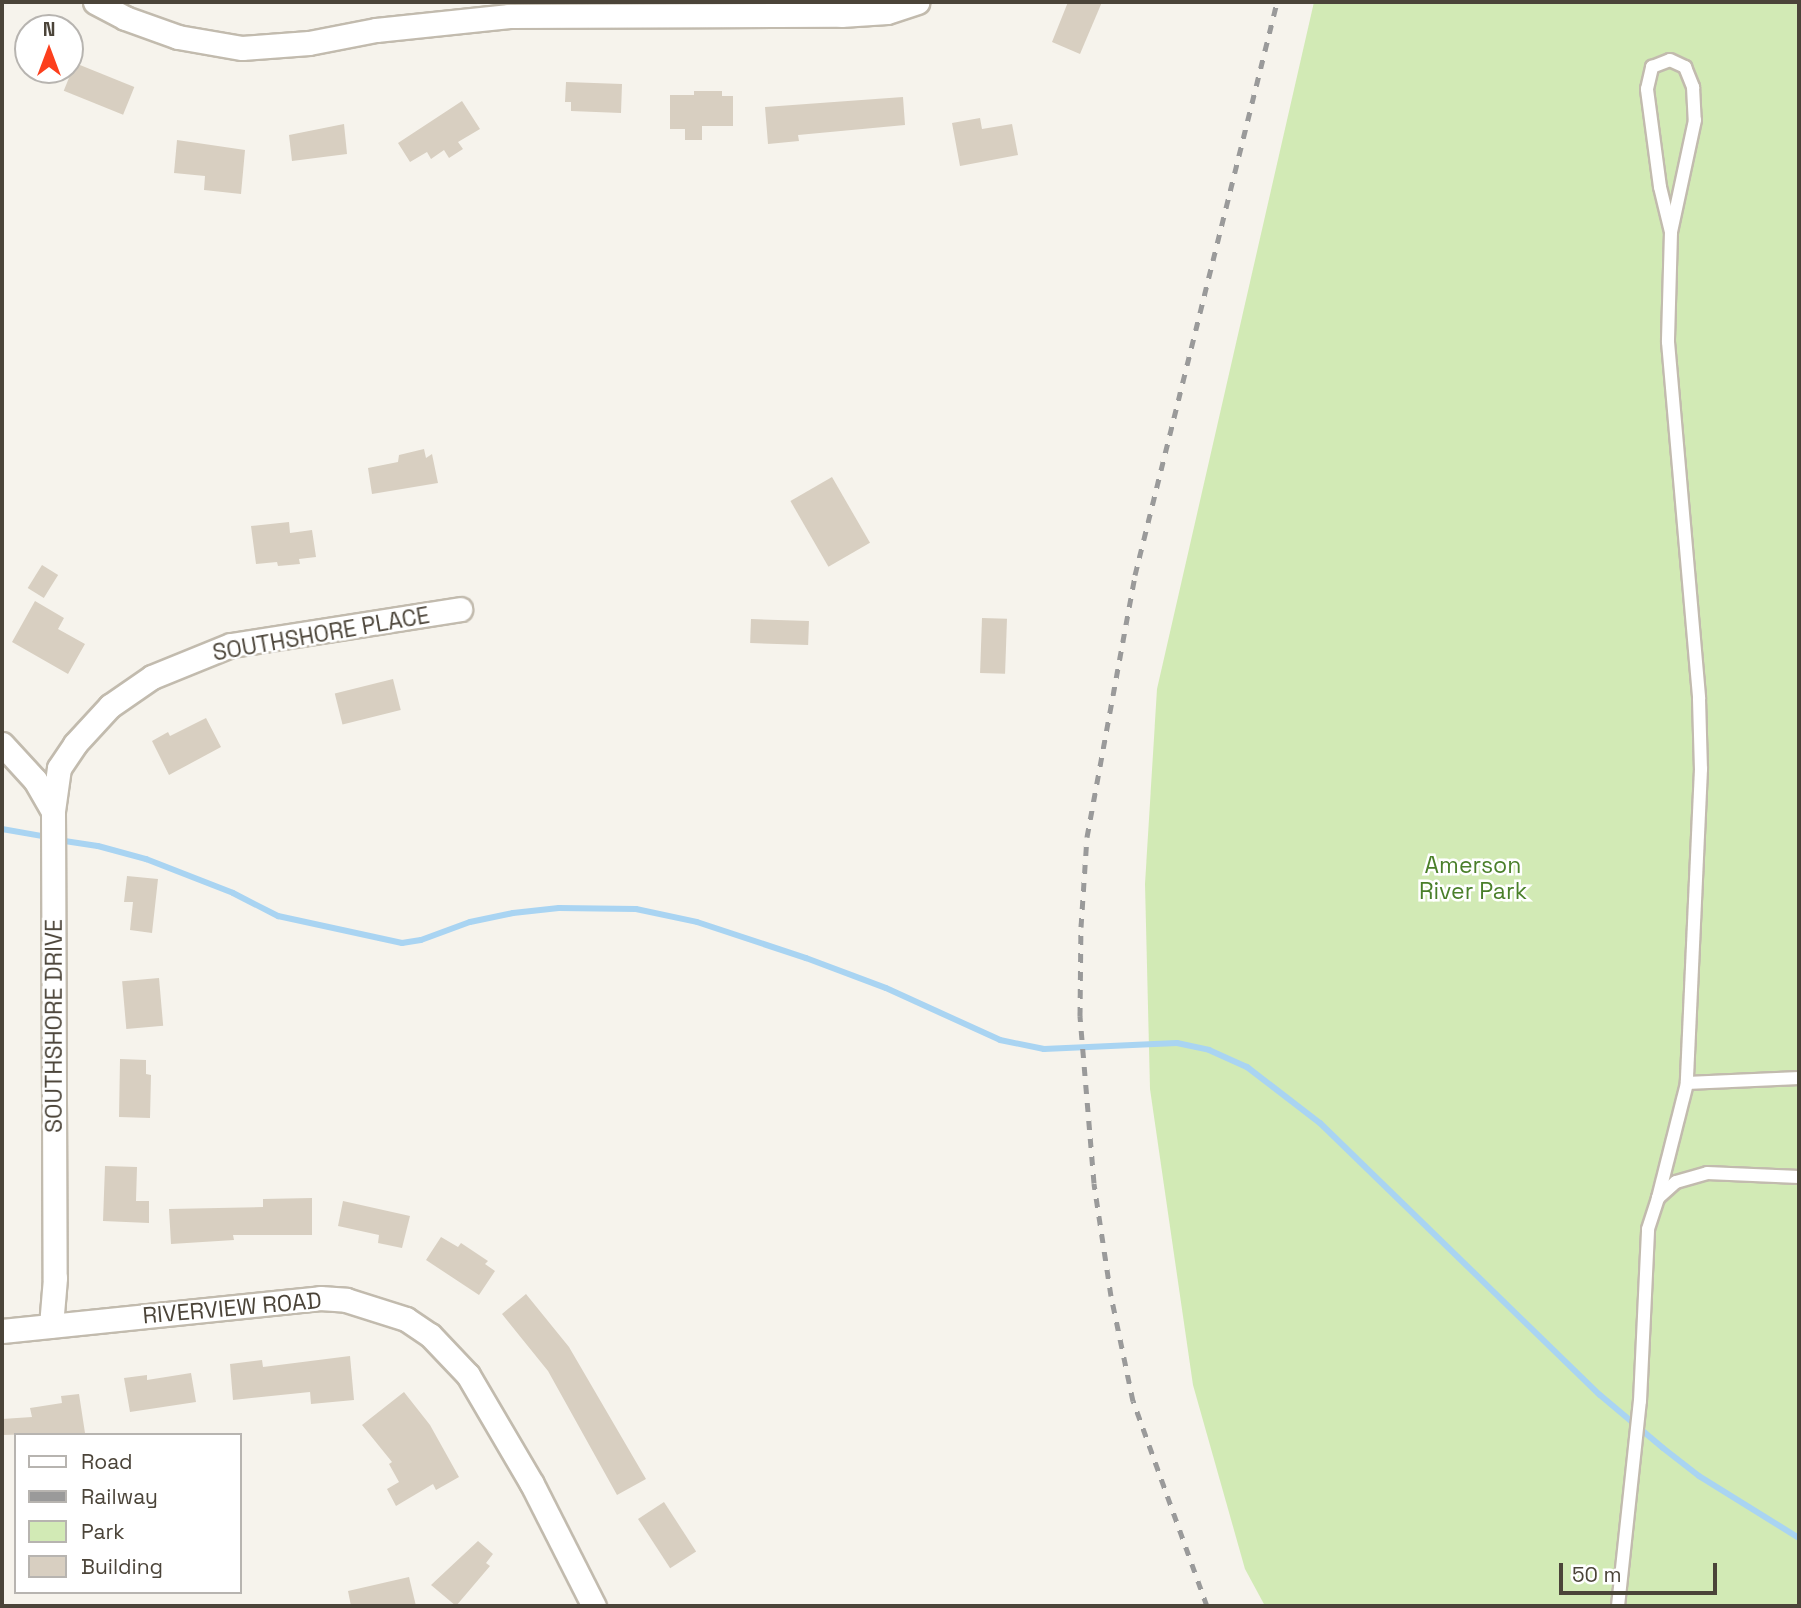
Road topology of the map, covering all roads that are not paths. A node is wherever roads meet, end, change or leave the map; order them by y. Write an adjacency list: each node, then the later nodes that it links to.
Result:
1 (94, 2): 2 (street)
2 (917, 2)
3 (1671, 232): 3 (lane); 8 (lane)
4 (460, 609): 6 (street, SOUTHSHORE PLACE)
5 (2, 744): 6 (street, SOUTHSHORE DRIVE)
6 (53, 811): 11 (street, SOUTHSHORE DRIVE)
7 (1799, 1078): 8 (lane)
8 (1688, 1083): 10 (lane)
9 (1799, 1177): 10 (lane)
10 (1658, 1198): 14 (lane)
11 (51, 1326): 12 (street, RIVERVIEW ROAD); 13 (street, RIVERVIEW ROAD)
12 (2, 1331)
13 (594, 1606)
14 (1618, 1606)

